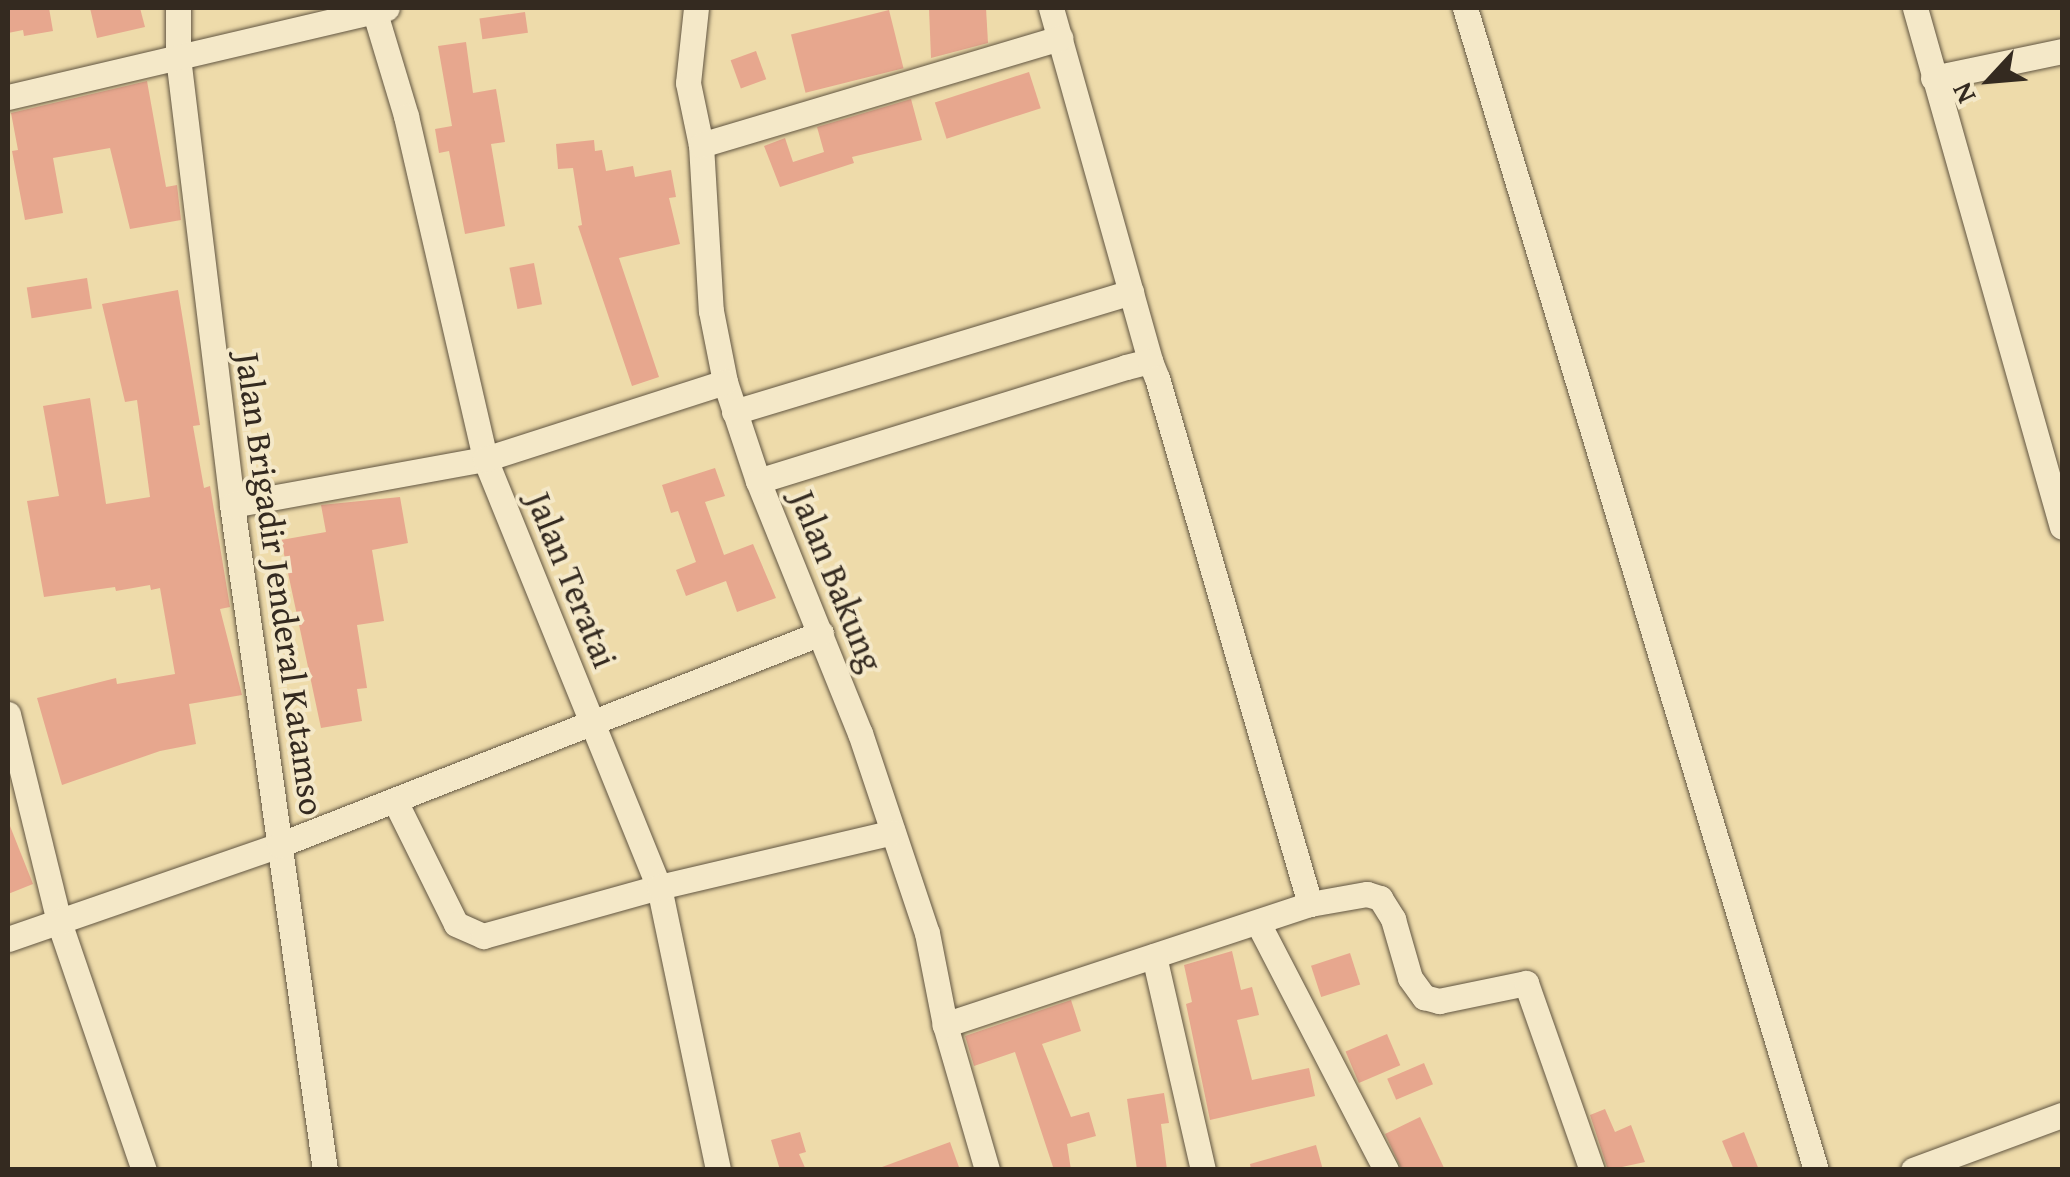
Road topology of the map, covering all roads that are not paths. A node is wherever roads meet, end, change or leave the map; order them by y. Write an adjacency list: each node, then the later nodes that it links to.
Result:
1 (178, 8): 9 (street, Jalan Brigadir Jenderal Katamso)
2 (696, 8): 12 (street, Jalan Bakung)
3 (1051, 8): 7 (street)
4 (1465, 8): 43 (street)
5 (1916, 8): 10 (street)
6 (382, 10): 9 (street); 17 (street, Jalan Teratai)
7 (1060, 38): 12 (street); 13 (street)
8 (2062, 51): 10 (street)
9 (178, 57): 11 (street); 19 (street, Jalan Brigadir Jenderal Katamso)
10 (1933, 78): 20 (street)
11 (8, 98)
12 (701, 145): 15 (street, Jalan Bakung)
13 (1131, 292): 14 (street); 16 (street)
14 (1150, 360): 18 (street); 28 (street)
15 (724, 382): 16 (street, Jalan Bakung); 17 (street)
16 (734, 412): 18 (street, Jalan Bakung)
17 (485, 459): 19 (street); 23 (street, Jalan Teratai)
18 (758, 481): 21 (street, Jalan Bakung)
19 (232, 505): 26 (street, Jalan Brigadir Jenderal Katamso)
20 (2062, 527)
21 (821, 633): 23 (street); 25 (street, Jalan Bakung)
22 (8, 714): 29 (street)
23 (593, 724): 24 (street); 27 (street, Jalan Teratai)
24 (394, 802): 26 (street); 27 (street)
25 (893, 832): 27 (street); 33 (street, Jalan Bakung)
26 (280, 845): 29 (street); 37 (street, Jalan Brigadir Jenderal Katamso)
27 (659, 888): 38 (street, Jalan Teratai)
28 (1310, 904): 30 (street); 42 (street)
29 (59, 922): 31 (street); 36 (street)
30 (1258, 922): 32 (street); 41 (street)
31 (8, 940)
32 (1154, 956): 33 (street); 40 (street)
33 (945, 1026): 39 (street, Jalan Bakung)
34 (2062, 1115): 35 (street)
35 (1965, 1159): 44 (street)
36 (144, 1170)
37 (325, 1170)
38 (718, 1170)
39 (986, 1170)
40 (1203, 1170)
41 (1386, 1170)
42 (1592, 1170)
43 (1816, 1170)
44 (1913, 1170)

